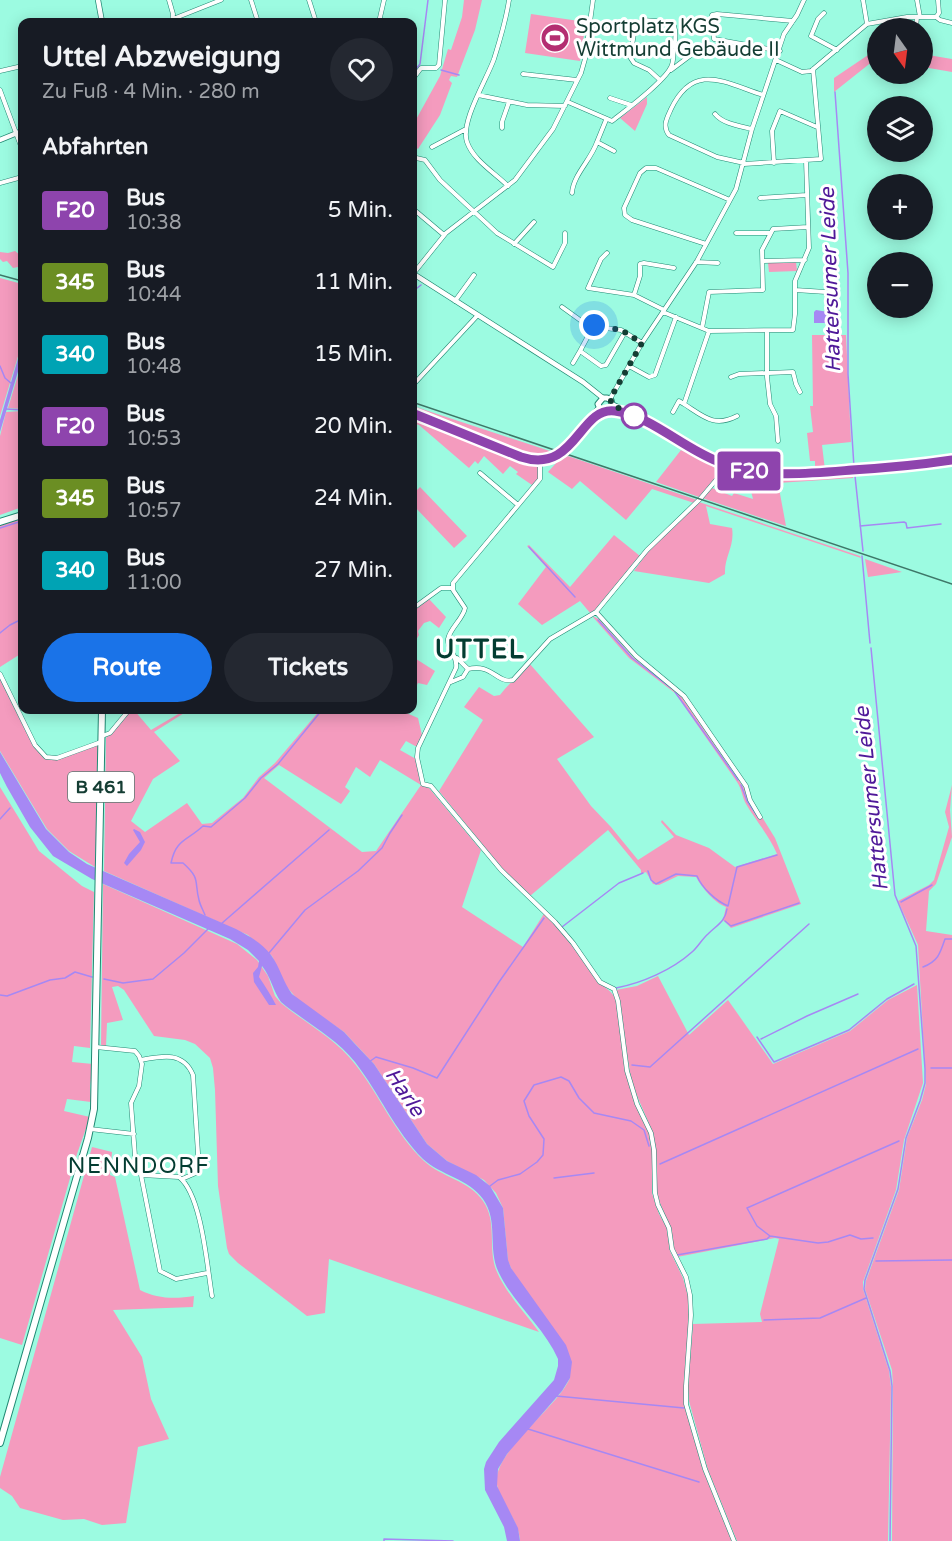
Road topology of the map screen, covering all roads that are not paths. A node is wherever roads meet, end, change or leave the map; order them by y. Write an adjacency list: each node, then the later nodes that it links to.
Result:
1 (98, 0): 16 (street)
2 (169, 0): 17 (street)
3 (221, 0): 18 (street)
4 (251, 0): 19 (street)
5 (309, 0): 20 (street)
6 (384, 0): 21 (street)
7 (445, 0): 35 (street)
8 (509, 0): 40 (street)
9 (593, 0): 38 (street)
10 (804, 0): 24 (street)
11 (863, 0): 26 (street)
12 (917, 0): 15 (street)
13 (938, 0): 23 (street)
14 (824, 13): 28 (street)
15 (919, 17): 22 (street); 23 (street)
16 (101, 18)
17 (172, 18)
18 (180, 18)
19 (257, 18)
20 (315, 18)
21 (380, 18)
22 (912, 18)
23 (938, 19): 25 (street)
24 (793, 21): 29 (street); 29 (street)
25 (952, 23)
26 (867, 24): 28 (street)
27 (699, 49): 34 (street)
28 (837, 50): 32 (street)
29 (780, 51): 30 (street)
30 (776, 60): 32 (street); 41 (street)
31 (18, 67): 33 (street)
32 (813, 69): 49 (street)
33 (0, 71)
34 (669, 71): 37 (street); 37 (street)
35 (417, 73)
36 (523, 74): 38 (street)
37 (660, 80): 46 (street)
38 (577, 81): 45 (street)
39 (0, 90): 43 (street)
40 (478, 95): 44 (street); 51 (street)
41 (764, 95): 52 (street); 63 (street)
42 (610, 98): 46 (street)
43 (1, 99): 54 (street)
44 (509, 102): 45 (street); 50 (street)
45 (566, 104): 48 (street); 66 (street)
46 (631, 105): 48 (street)
47 (715, 114): 52 (street)
48 (606, 120): 57 (street)
49 (818, 127): 61 (street); 62 (street)
50 (502, 128)
51 (466, 129): 58 (street); 66 (street)
52 (752, 129): 63 (street)
53 (18, 133): 54 (street)
54 (15, 134): 55 (street); 56 (street)
55 (0, 140)
56 (18, 140)
57 (597, 142): 59 (street); 67 (street)
58 (432, 147)
59 (614, 151)
60 (417, 158): 72 (street)
61 (806, 161): 62 (street); 68 (street)
62 (774, 163): 63 (street)
63 (744, 164): 70 (street)
64 (18, 178): 65 (street)
65 (0, 183)
66 (508, 186): 72 (street)
67 (572, 193)
68 (807, 195): 69 (street); 74 (street)
69 (760, 198)
70 (730, 200): 80 (street); 80 (street)
71 (417, 212): 78 (street)
72 (475, 212): 78 (street); 79 (street)
73 (534, 222): 79 (street)
74 (808, 227): 77 (street); 82 (street)
75 (565, 232): 79 (street)
76 (736, 233): 77 (street)
77 (770, 233): 83 (street)
78 (444, 236): 86 (street)
79 (514, 244)
80 (706, 244): 84 (street)
81 (607, 253): 92 (street)
82 (805, 260): 83 (street); 90 (street)
83 (763, 261): 99 (street)
84 (696, 262): 85 (street); 95 (street)
85 (718, 263)
86 (417, 268)
87 (674, 268): 92 (street)
88 (474, 275): 93 (street)
89 (417, 276): 93 (street)
90 (795, 290): 91 (street); 101 (street)
91 (826, 291)
92 (634, 295): 95 (street)
93 (455, 301): 96 (street)
94 (562, 307): 98 (street)
95 (663, 311): 97 (street); 103 (street)
96 (477, 315): 109 (street); 113 (street)
97 (676, 317): 99 (street); 106 (street)
98 (594, 325): 102 (street); 104 (street)
99 (702, 328): 100 (street)
100 (709, 331): 101 (street); 112 (street)
101 (767, 331): 107 (street)
102 (625, 332): 103 (street); 104 (street)
103 (642, 343): 106 (street)
104 (580, 351): 105 (street)
105 (573, 363)
106 (629, 366): 111 (street)
107 (767, 372): 108 (street); 110 (street); 118 (street)
108 (731, 377)
109 (417, 379)
110 (800, 392)
111 (610, 399): 113 (main road); 114 (main road)
112 (684, 404): 115 (street); 117 (street)
113 (601, 405): 114 (main road); 119 (main road)
114 (612, 408): 121 (main road)
115 (673, 412)
116 (417, 415): 119 (main road)
117 (737, 416)
118 (778, 441)
119 (540, 460): 123 (street)
120 (952, 460): 121 (main road)
121 (728, 466): 128 (street)
122 (480, 473): 123 (street)
123 (518, 505): 126 (street)
124 (18, 516): 125 (main road)
125 (0, 522)
126 (452, 588): 127 (street); 129 (street)
127 (417, 605)
128 (596, 612): 130 (street); 138 (street)
129 (456, 657): 130 (street); 132 (street)
130 (468, 669): 132 (street)
131 (0, 674): 133 (street)
132 (450, 682): 148 (street)
133 (18, 711)
134 (20, 714): 137 (street)
135 (102, 714): 137 (main road, B 461)
136 (126, 714): 137 (street)
137 (102, 739): 139 (main road, B 461)
138 (760, 817)
139 (96, 1047): 140 (street); 141 (main road, B 461)
140 (141, 1060): 142 (street); 144 (street)
141 (90, 1129): 142 (street); 147 (main road, B 461)
142 (134, 1134): 143 (street)
143 (141, 1175): 144 (street); 145 (street)
144 (182, 1179): 145 (street)
145 (207, 1273): 146 (street)
146 (212, 1296)
147 (0, 1443)
148 (734, 1541)

